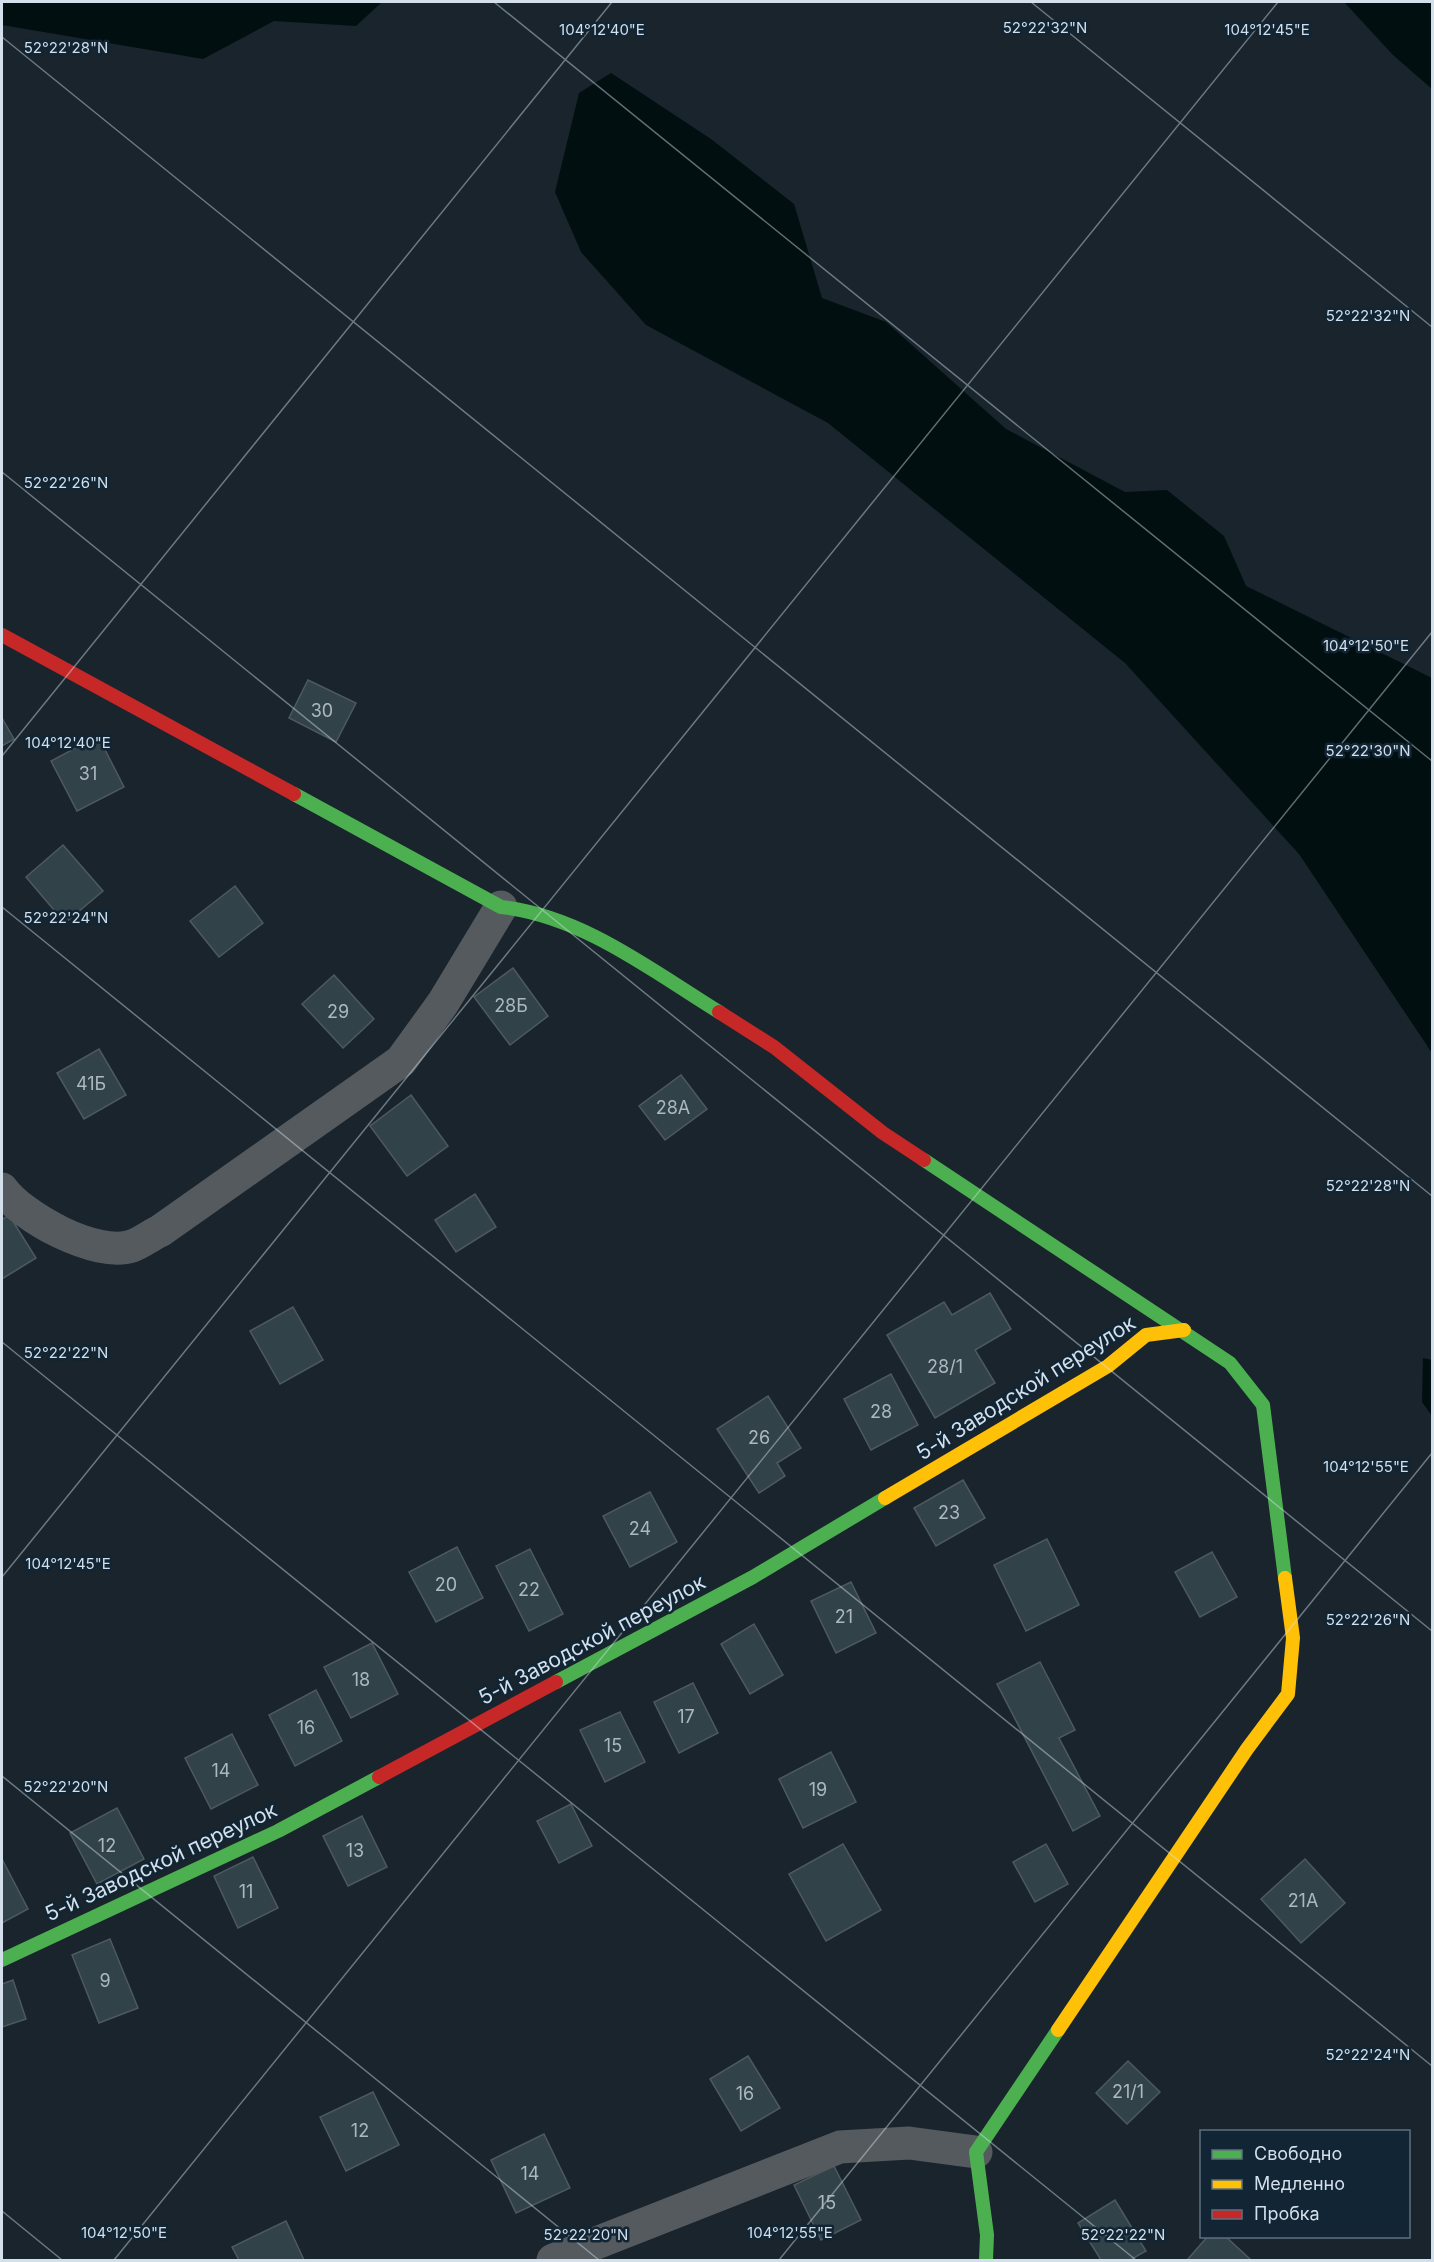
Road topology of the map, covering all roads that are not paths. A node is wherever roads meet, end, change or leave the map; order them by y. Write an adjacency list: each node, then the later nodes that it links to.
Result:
1 (2, 634): 2 (street)
2 (501, 907): 3 (street); 4 (street)
3 (2, 1189)
4 (1184, 1330): 5 (street, 5-й Заводской переулок); 6 (street)
5 (2, 1960)
6 (976, 2152): 7 (street); 8 (street)
7 (553, 2260)
8 (986, 2260)

